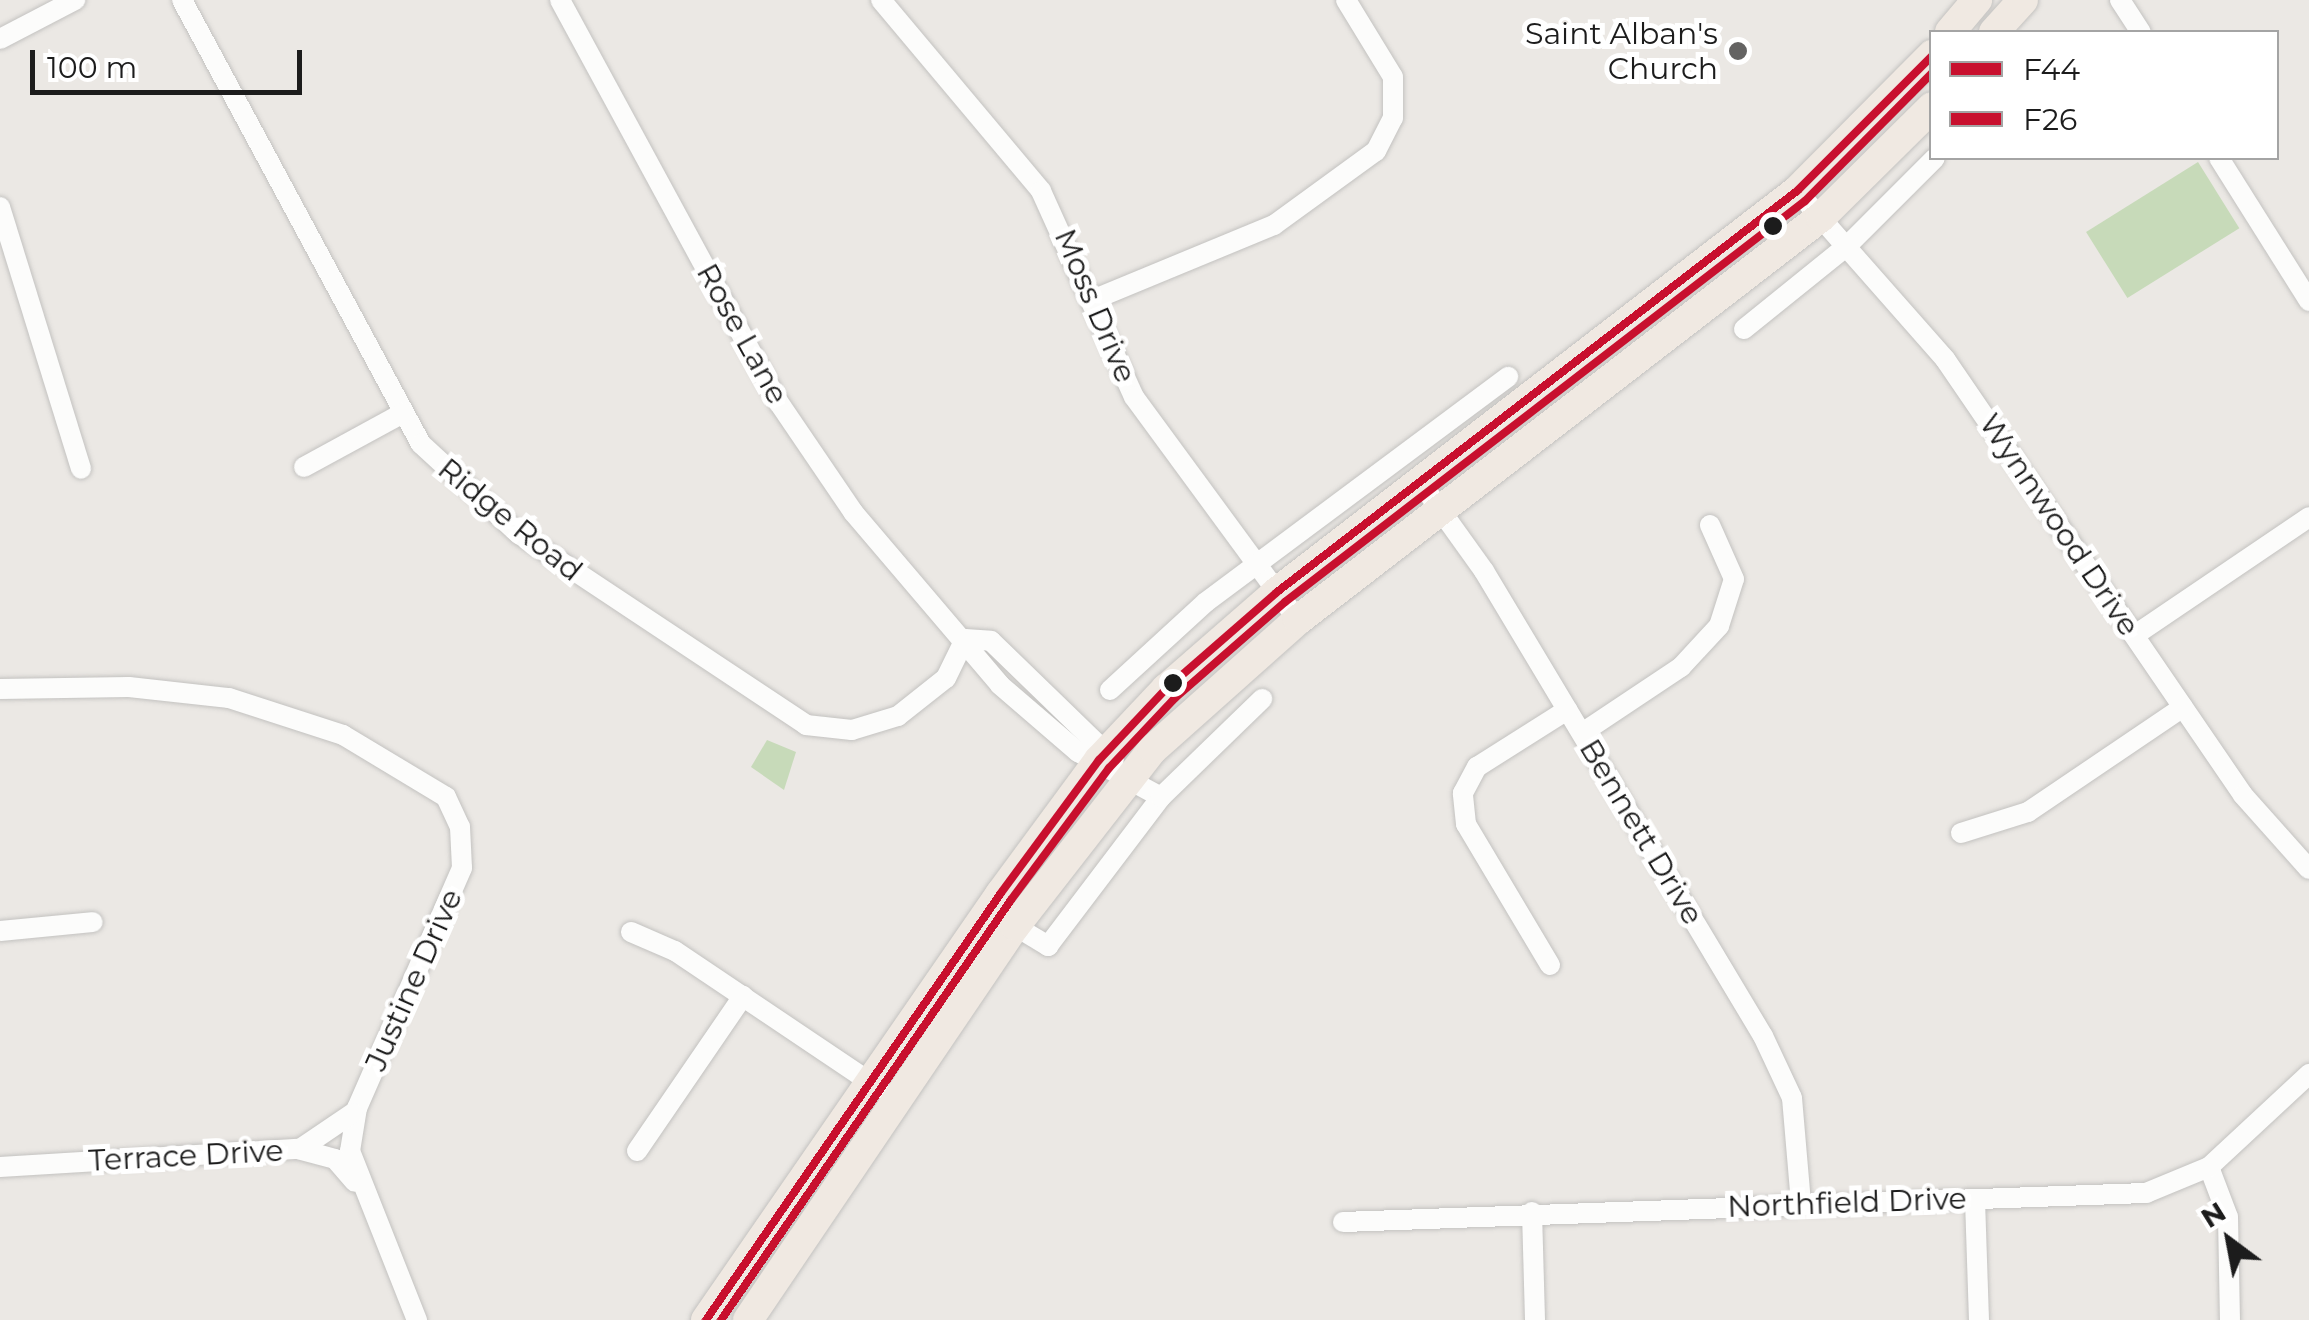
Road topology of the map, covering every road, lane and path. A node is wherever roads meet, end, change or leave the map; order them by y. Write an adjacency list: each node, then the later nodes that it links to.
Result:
1 (75, 0): 12 (street)
2 (182, 0): 25 (street, Ridge Road)
3 (560, 0): 36 (street, Rose Lane)
4 (882, 0): 21 (street, Moss Drive)
5 (1346, 0): 21 (street)
6 (1976, 0): 9 (main road)
7 (2023, 0): 10 (main road)
8 (2120, 0): 11 (street)
9 (1952, 30)
10 (1996, 30)
11 (2140, 30)
12 (0, 39)
13 (1929, 58): 17 (main road)
14 (1929, 111): 19 (main road)
15 (1933, 160): 20 (street)
16 (2220, 160): 22 (street)
17 (1797, 191): 19 (street, Wynnwood Drive); 28 (main road)
18 (0, 206): 27 (street)
19 (1821, 217): 20 (street, Wynnwood Drive); 29 (main road)
20 (1847, 246): 23 (street); 35 (street, Wynnwood Drive)
21 (1095, 298): 32 (street, Moss Drive)
22 (2309, 301)
23 (1744, 329)
24 (1508, 377): 32 (street)
25 (403, 413): 26 (street); 36 (street, Ridge Road)
26 (304, 467)
27 (81, 469)
28 (1421, 483): 29 (street, Bennett Drive); 33 (main road)
29 (1441, 510): 34 (main road); 41 (street, Bennett Drive)
30 (2309, 517): 35 (street)
31 (1710, 524): 42 (street)
32 (1257, 565): 33 (street, Moss Drive); 38 (street)
33 (1277, 592): 34 (street, Moss Drive); 43 (main road)
34 (1298, 620): 44 (main road)
35 (2135, 636): 40 (street, Wynnwood Drive)
36 (965, 640): 43 (street, Rose Lane); 43 (street, Rose Lane)
37 (0, 689): 57 (street, Justine Drive)
38 (1110, 690)
39 (1262, 699): 45 (street)
40 (2183, 707): 46 (street); 47 (street, Wynnwood Drive)
41 (1567, 710): 42 (street, Bennett Drive); 52 (street)
42 (1582, 733): 64 (street, Bennett Drive)
43 (1103, 756): 44 (street, Rose Lane); 55 (main road)
44 (1126, 778): 45 (street); 49 (main road)
45 (1161, 797): 49 (street)
46 (1962, 833)
47 (2309, 869)
48 (93, 922): 50 (street)
49 (1015, 926): 56 (main road)
50 (0, 932)
51 (631, 932): 53 (street)
52 (1550, 965)
53 (743, 996): 55 (street); 59 (street)
54 (2309, 1074): 61 (street, Northfield Drive)
55 (867, 1081): 56 (street); 68 (main road)
56 (897, 1100): 69 (main road)
57 (357, 1108): 58 (street); 62 (street, Justine Drive)
58 (298, 1150): 60 (street, Terrace Drive); 62 (street, Terrace Drive)
59 (638, 1151)
60 (0, 1167)
61 (2209, 1168): 63 (street, Northfield Drive); 72 (street)
62 (358, 1186): 67 (street, Justine Drive)
63 (1975, 1200): 64 (street, Northfield Drive); 71 (street)
64 (1801, 1204): 65 (street, Northfield Drive)
65 (1532, 1212): 66 (street, Northfield Drive); 70 (street)
66 (1343, 1222)
67 (418, 1320)
68 (706, 1320)
69 (748, 1320)
70 (1535, 1320)
71 (1979, 1320)
72 (2230, 1320)

